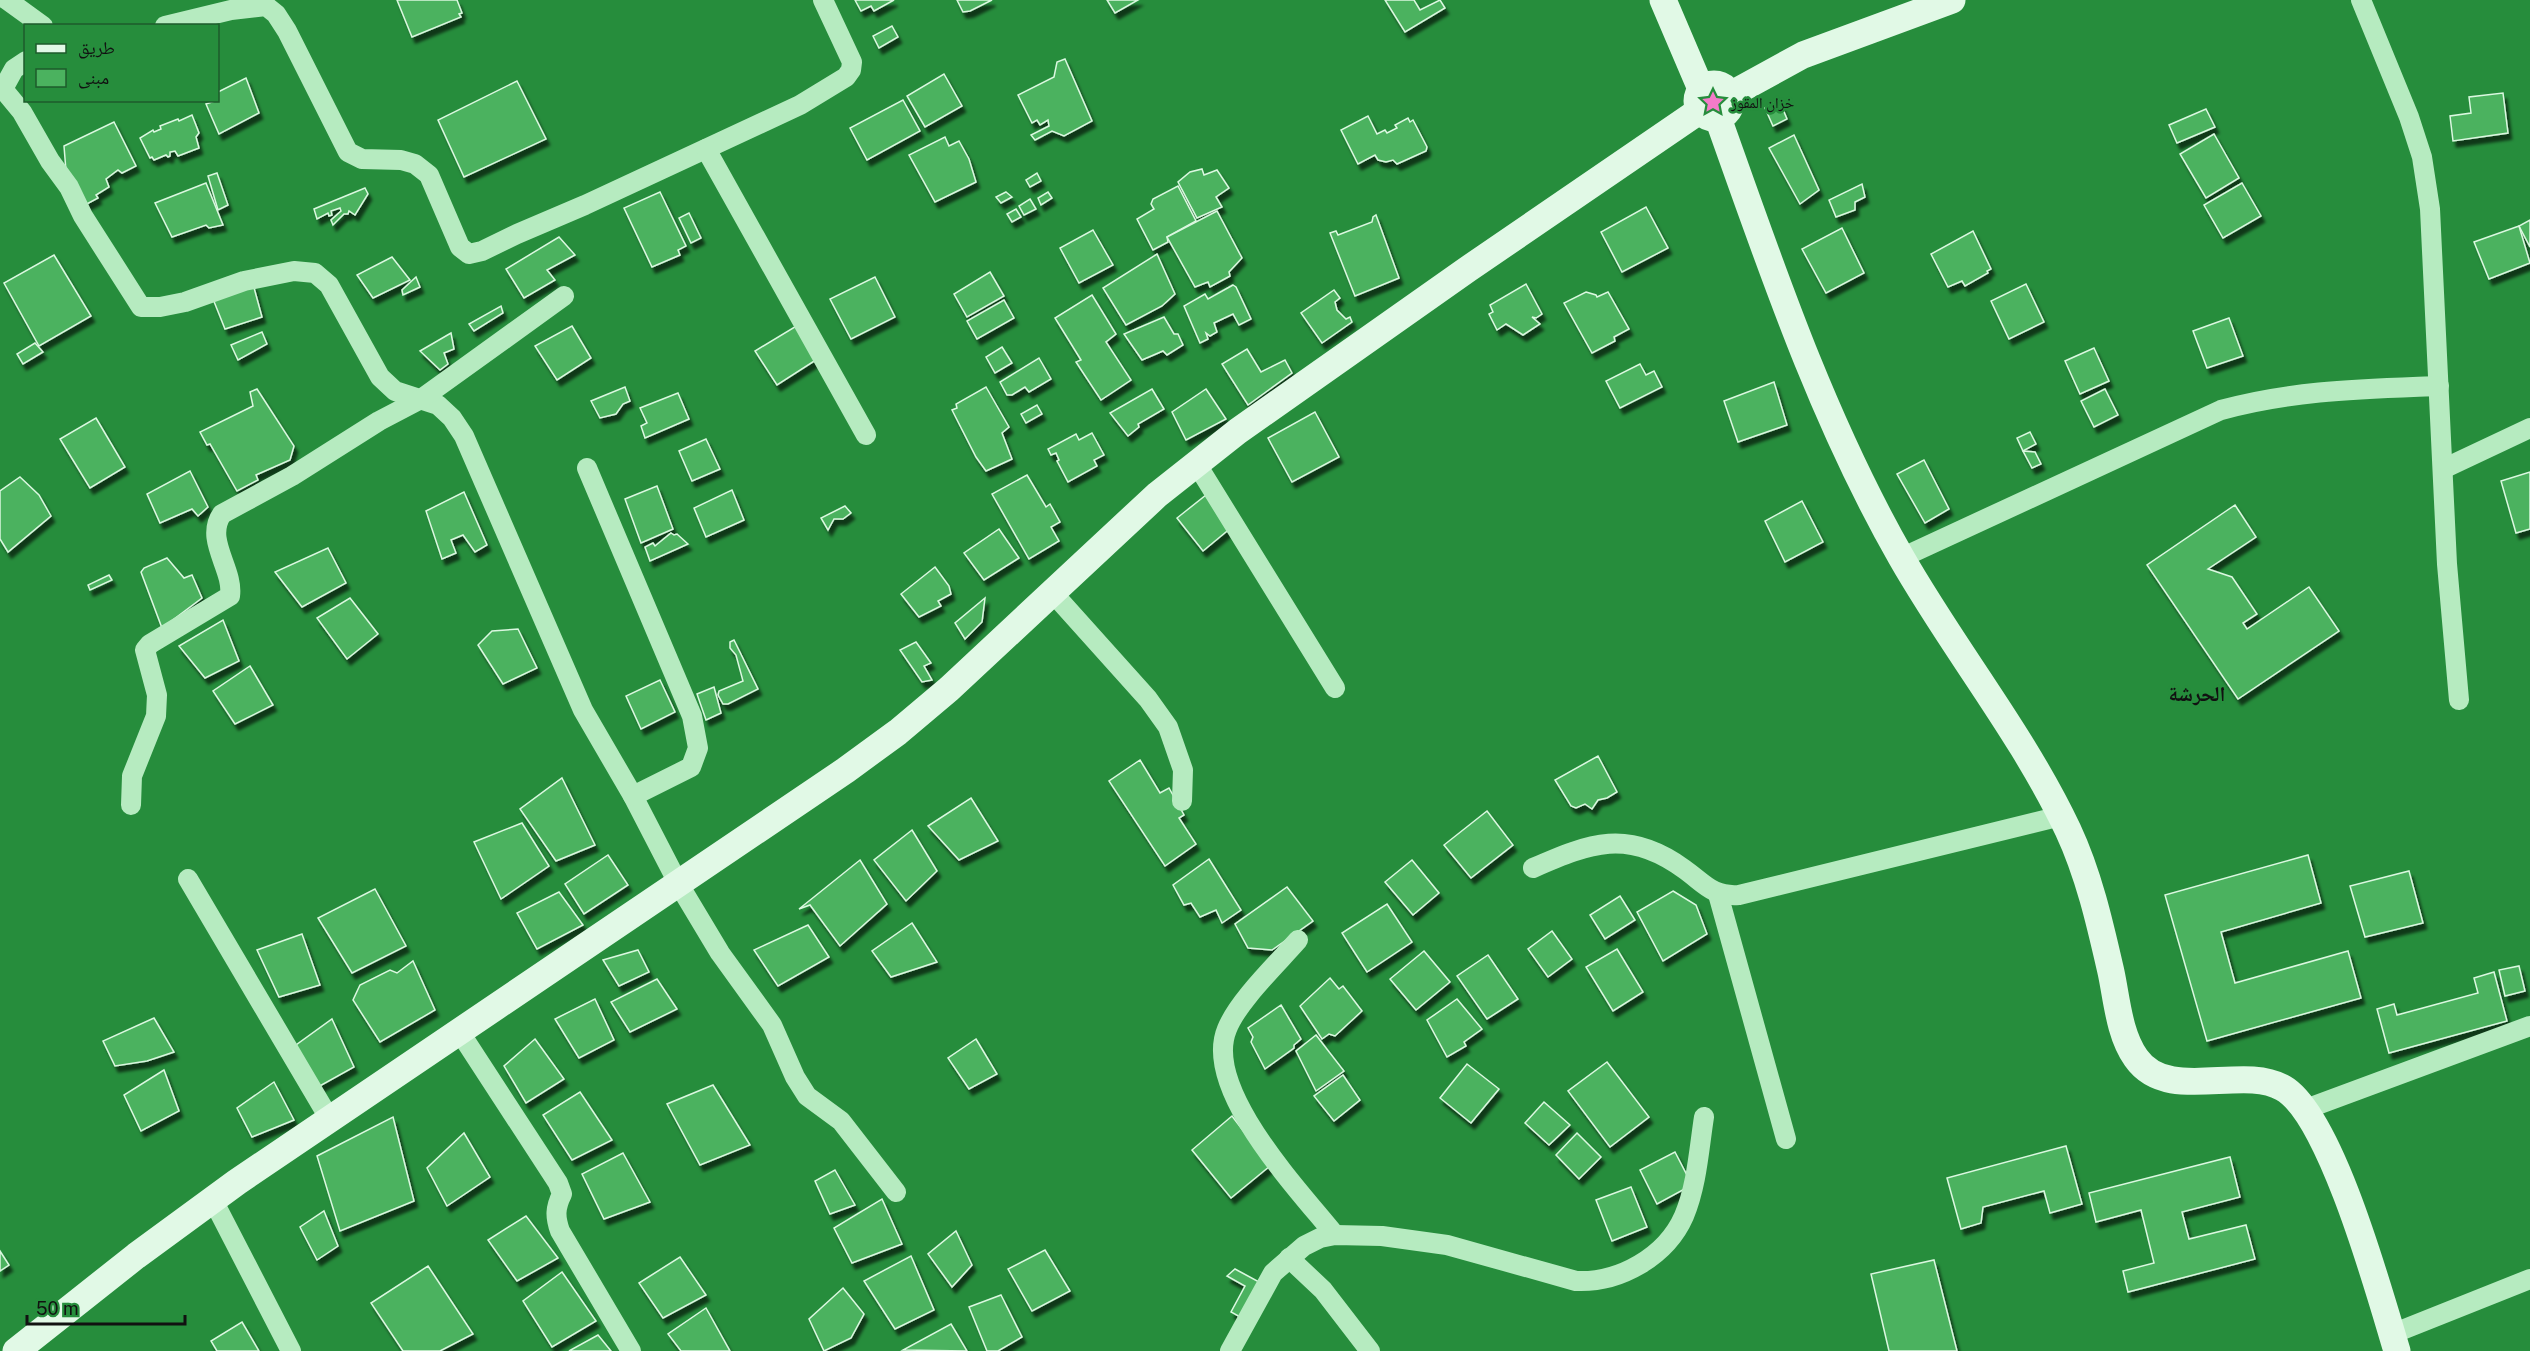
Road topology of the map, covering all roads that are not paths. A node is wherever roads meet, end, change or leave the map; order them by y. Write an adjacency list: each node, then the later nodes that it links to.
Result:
1 (7, 0): 6 (street)
2 (823, 0): 10 (street)
3 (1664, 0): 9 (street)
4 (1952, 0): 9 (street)
5 (2361, 0): 12 (street)
6 (40, 24)
7 (173, 24): 10 (street)
8 (24, 62): 13 (street)
9 (1712, 103): 16 (street); 19 (street)
10 (706, 150): 15 (street)
11 (564, 296): 13 (street)
12 (2439, 387): 18 (street); 19 (street)
13 (422, 399): 23 (street); 25 (street)
14 (2530, 428): 18 (street)
15 (866, 435)
16 (1196, 463): 20 (street); 21 (street)
17 (587, 468): 23 (street)
18 (2444, 469): 22 (street)
19 (1901, 558): 26 (street)
20 (1052, 592): 24 (street); 29 (street)
21 (1335, 688)
22 (2459, 700)
23 (633, 796): 29 (street)
24 (1182, 801)
25 (131, 805)
26 (2061, 816): 30 (street); 34 (street)
27 (1533, 868): 30 (street)
28 (188, 879): 36 (street)
29 (678, 883): 33 (street); 38 (street)
30 (1718, 894): 37 (street)
31 (1298, 940): 40 (street)
32 (2530, 1026): 34 (street)
33 (459, 1031): 36 (street); 46 (street)
34 (2306, 1109): 43 (street)
35 (1704, 1117): 40 (street)
36 (329, 1118): 39 (street)
37 (1786, 1138)
38 (896, 1192)
39 (213, 1200): 44 (street); 45 (street)
40 (1335, 1235): 41 (street)
41 (1289, 1258): 47 (street); 48 (street)
42 (2530, 1279): 43 (street)
43 (2395, 1343)
44 (16, 1351)
45 (291, 1351)
46 (631, 1351)
47 (1230, 1351)
48 (1370, 1351)

